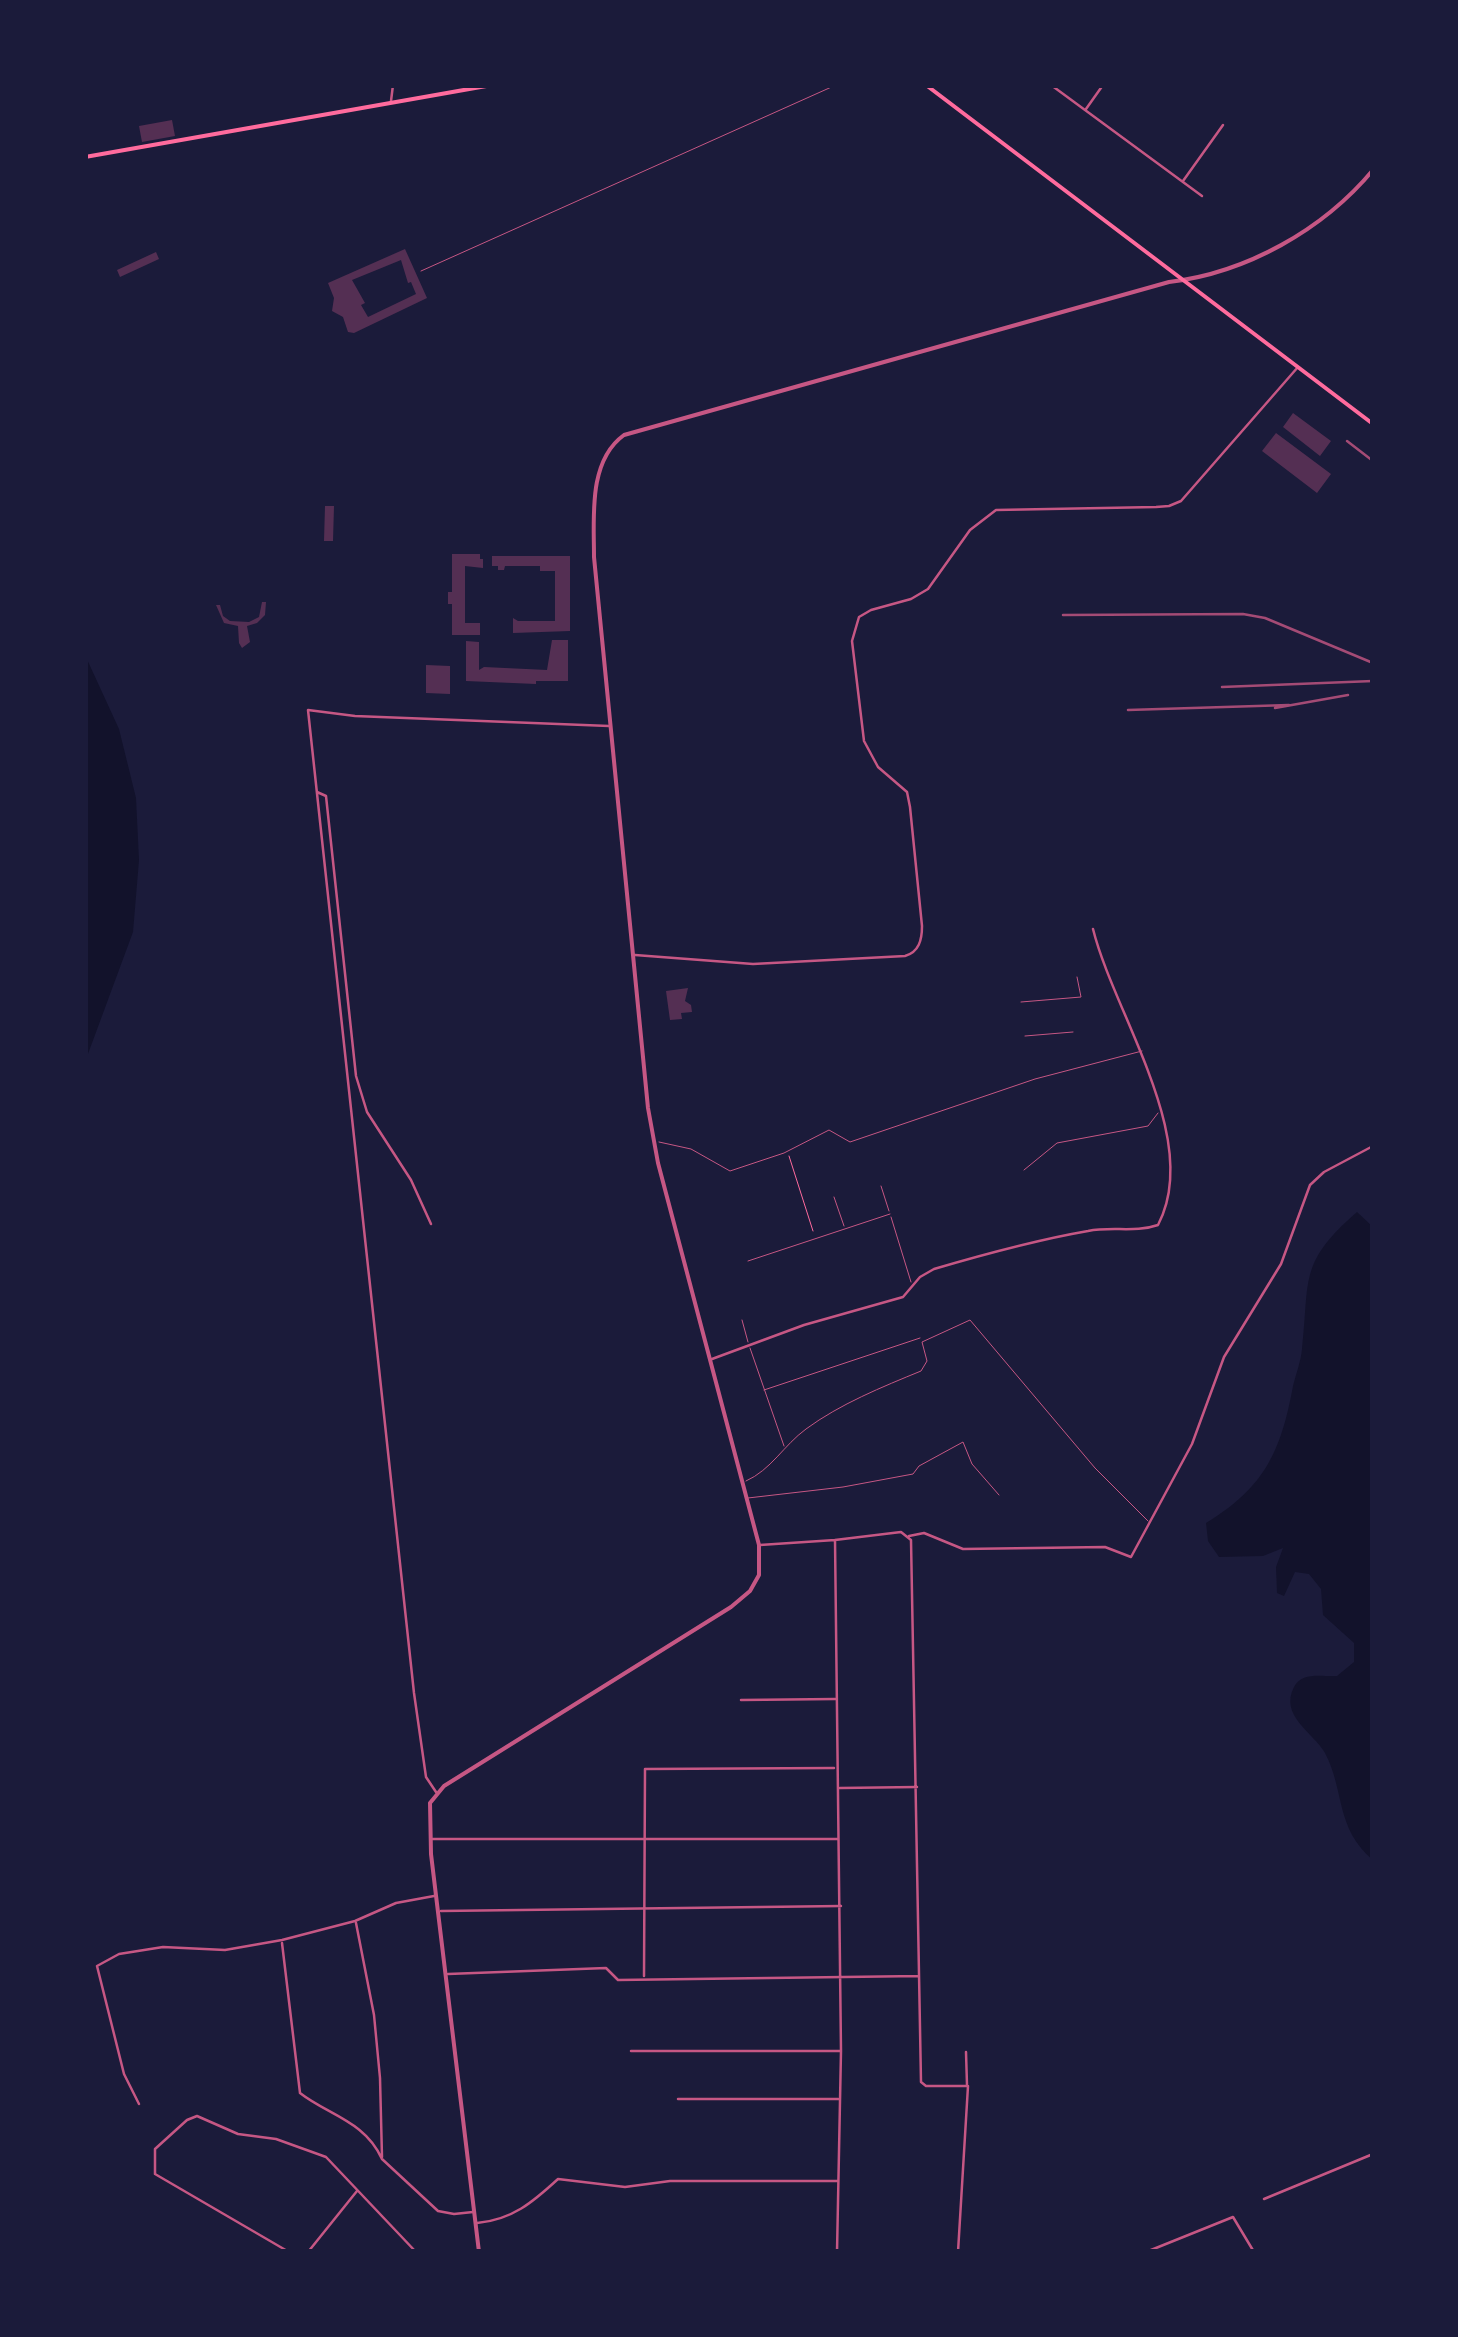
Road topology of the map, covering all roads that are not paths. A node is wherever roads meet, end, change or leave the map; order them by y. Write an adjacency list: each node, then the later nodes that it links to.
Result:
1 (394, 85): 7 (street)
2 (492, 85): 7 (main road)
3 (836, 85): 14 (lane)
4 (926, 85): 15 (main road)
5 (1052, 85): 8 (street)
6 (1103, 85): 8 (street)
7 (390, 102): 10 (main road)
8 (1085, 110): 12 (street)
9 (1223, 125): 12 (street)
10 (85, 157)
11 (1373, 170): 15 (street)
12 (1182, 182): 13 (street)
13 (1202, 196)
14 (421, 271)
15 (1184, 280): 16 (main road); 18 (street)
16 (1298, 367): 17 (main road); 21 (street)
17 (1373, 424)
18 (611, 726): 19 (street); 21 (street)
19 (315, 792): 34 (street); 56 (street)
20 (1094, 928): 26 (street)
21 (635, 954): 28 (street)
22 (1077, 977): 23 (lane)
23 (1020, 1002)
24 (1073, 1032): 25 (lane)
25 (1025, 1036)
26 (1142, 1051): 27 (street); 28 (lane)
27 (1160, 1110): 30 (lane); 37 (street)
28 (654, 1142): 41 (street)
29 (1373, 1146): 47 (street)
30 (1024, 1170)
31 (880, 1186): 33 (lane)
32 (834, 1197): 35 (lane)
33 (890, 1214): 35 (lane); 37 (lane)
34 (431, 1224)
35 (845, 1229): 36 (lane)
36 (748, 1262)
37 (912, 1286): 40 (street)
38 (742, 1320): 40 (lane)
39 (921, 1340): 42 (lane); 43 (lane); 47 (lane)
40 (749, 1346): 41 (street); 42 (lane)
41 (710, 1360): 44 (street)
42 (764, 1390): 43 (lane)
43 (786, 1448): 44 (lane)
44 (743, 1482): 46 (street)
45 (999, 1495): 46 (lane)
46 (747, 1498): 50 (street)
47 (1149, 1522): 48 (street)
48 (909, 1536): 49 (street); 54 (street)
49 (835, 1540): 50 (street); 51 (street)
50 (758, 1545): 56 (street)
51 (836, 1699): 52 (street); 53 (street)
52 (742, 1700)
53 (838, 1768): 55 (street); 57 (street)
54 (917, 1787): 55 (street); 68 (street)
55 (838, 1788): 59 (street)
56 (436, 1792): 58 (street)
57 (644, 1838): 58 (street); 59 (street); 62 (street)
58 (430, 1839): 60 (street)
59 (839, 1839): 61 (street)
60 (437, 1895): 63 (street); 64 (street)
61 (841, 1906): 62 (street); 67 (street)
62 (645, 1908): 63 (street); 69 (street)
63 (439, 1910): 66 (street)
64 (355, 1921): 65 (street); 78 (street)
65 (282, 1940): 76 (street); 78 (street)
66 (447, 1974): 69 (street); 82 (street)
67 (840, 1976): 68 (street); 69 (street); 70 (street)
68 (921, 1976): 73 (street)
69 (644, 1978)
70 (842, 2051): 71 (street); 75 (street)
71 (631, 2052)
72 (966, 2052): 73 (street)
73 (968, 2086): 89 (street)
74 (678, 2099): 75 (street)
75 (840, 2099): 79 (street)
76 (140, 2104)
77 (1373, 2154): 81 (street)
78 (382, 2159): 82 (street)
79 (838, 2181): 83 (street); 88 (street)
80 (358, 2190): 84 (street); 85 (street); 86 (street)
81 (1264, 2200)
82 (475, 2212): 83 (street)
83 (476, 2223): 87 (street)
84 (289, 2252)
85 (308, 2252)
86 (416, 2252)
87 (479, 2252)
88 (837, 2252)
89 (958, 2252)
90 (1146, 2252): 91 (street)
91 (1254, 2252)

